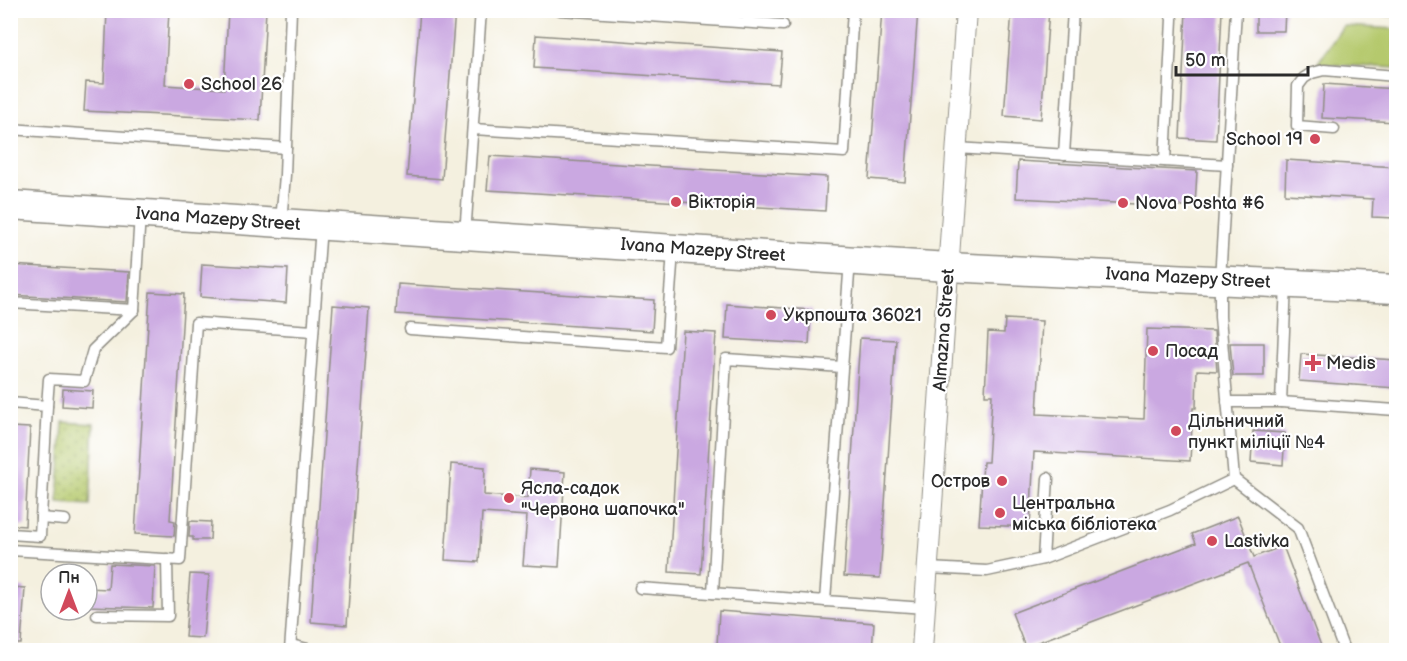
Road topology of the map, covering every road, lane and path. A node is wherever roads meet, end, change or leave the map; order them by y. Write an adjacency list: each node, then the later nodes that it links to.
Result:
1 (291, 10): 16 (lane)
2 (481, 10): 14 (lane)
3 (560, 10): 9 (lane)
4 (853, 10): 14 (lane)
5 (966, 10): 17 (street, Almazna Street)
6 (1073, 10): 18 (lane)
7 (1168, 10): 19 (lane)
8 (1236, 10): 20 (lane)
9 (592, 12): 10 (lane)
10 (723, 16): 11 (lane)
11 (783, 25)
12 (1396, 76): 15 (lane)
13 (10, 129): 16 (lane)
14 (473, 129): 25 (lane)
15 (1334, 129)
16 (286, 148): 23 (lane)
17 (957, 148): 18 (lane); 28 (street, Almazna Street)
18 (1064, 155): 19 (lane)
19 (1165, 161): 20 (lane)
20 (1227, 165): 29 (lane)
21 (10, 205): 22 (main road, Ivana Mazepy Street)
22 (140, 213): 23 (main road, Ivana Mazepy Street); 33 (lane)
23 (281, 223): 24 (main road, Ivana Mazepy Street)
24 (321, 225): 25 (main road, Ivana Mazepy Street); 35 (lane)
25 (465, 235): 26 (main road, Ivana Mazepy Street)
26 (674, 248): 27 (main road, Ivana Mazepy Street); 34 (lane)
27 (850, 260): 28 (main road, Ivana Mazepy Street); 36 (lane)
28 (948, 267): 29 (main road, Ivana Mazepy Street); 50 (street, Almazna Street)
29 (1220, 280): 30 (main road, Ivana Mazepy Street); 37 (lane)
30 (1286, 283): 31 (main road, Ivana Mazepy Street); 38 (lane)
31 (1396, 289)
32 (10, 303): 33 (lane)
33 (134, 310): 40 (lane)
34 (410, 329)
35 (313, 331): 48 (lane); 56 (lane)
36 (842, 367): 52 (lane); 53 (lane)
37 (1227, 402): 38 (lane); 43 (lane)
38 (1281, 402): 41 (lane)
39 (10, 403): 40 (lane)
40 (47, 406): 44 (lane)
41 (1396, 410)
42 (1048, 478): 49 (lane)
43 (1234, 479): 49 (lane); 59 (lane)
44 (41, 518): 45 (lane); 46 (lane)
45 (65, 519)
46 (10, 534)
47 (10, 550): 48 (lane)
48 (167, 559): 55 (lane)
49 (1043, 559): 50 (lane)
50 (928, 568): 54 (street, Almazna Street)
51 (640, 588): 52 (lane)
52 (712, 593): 53 (lane)
53 (825, 601): 54 (lane)
54 (925, 608): 58 (street, Almazna Street)
55 (99, 615)
56 (291, 648): 57 (lane)
57 (312, 651)
58 (922, 651)
59 (1344, 651)

